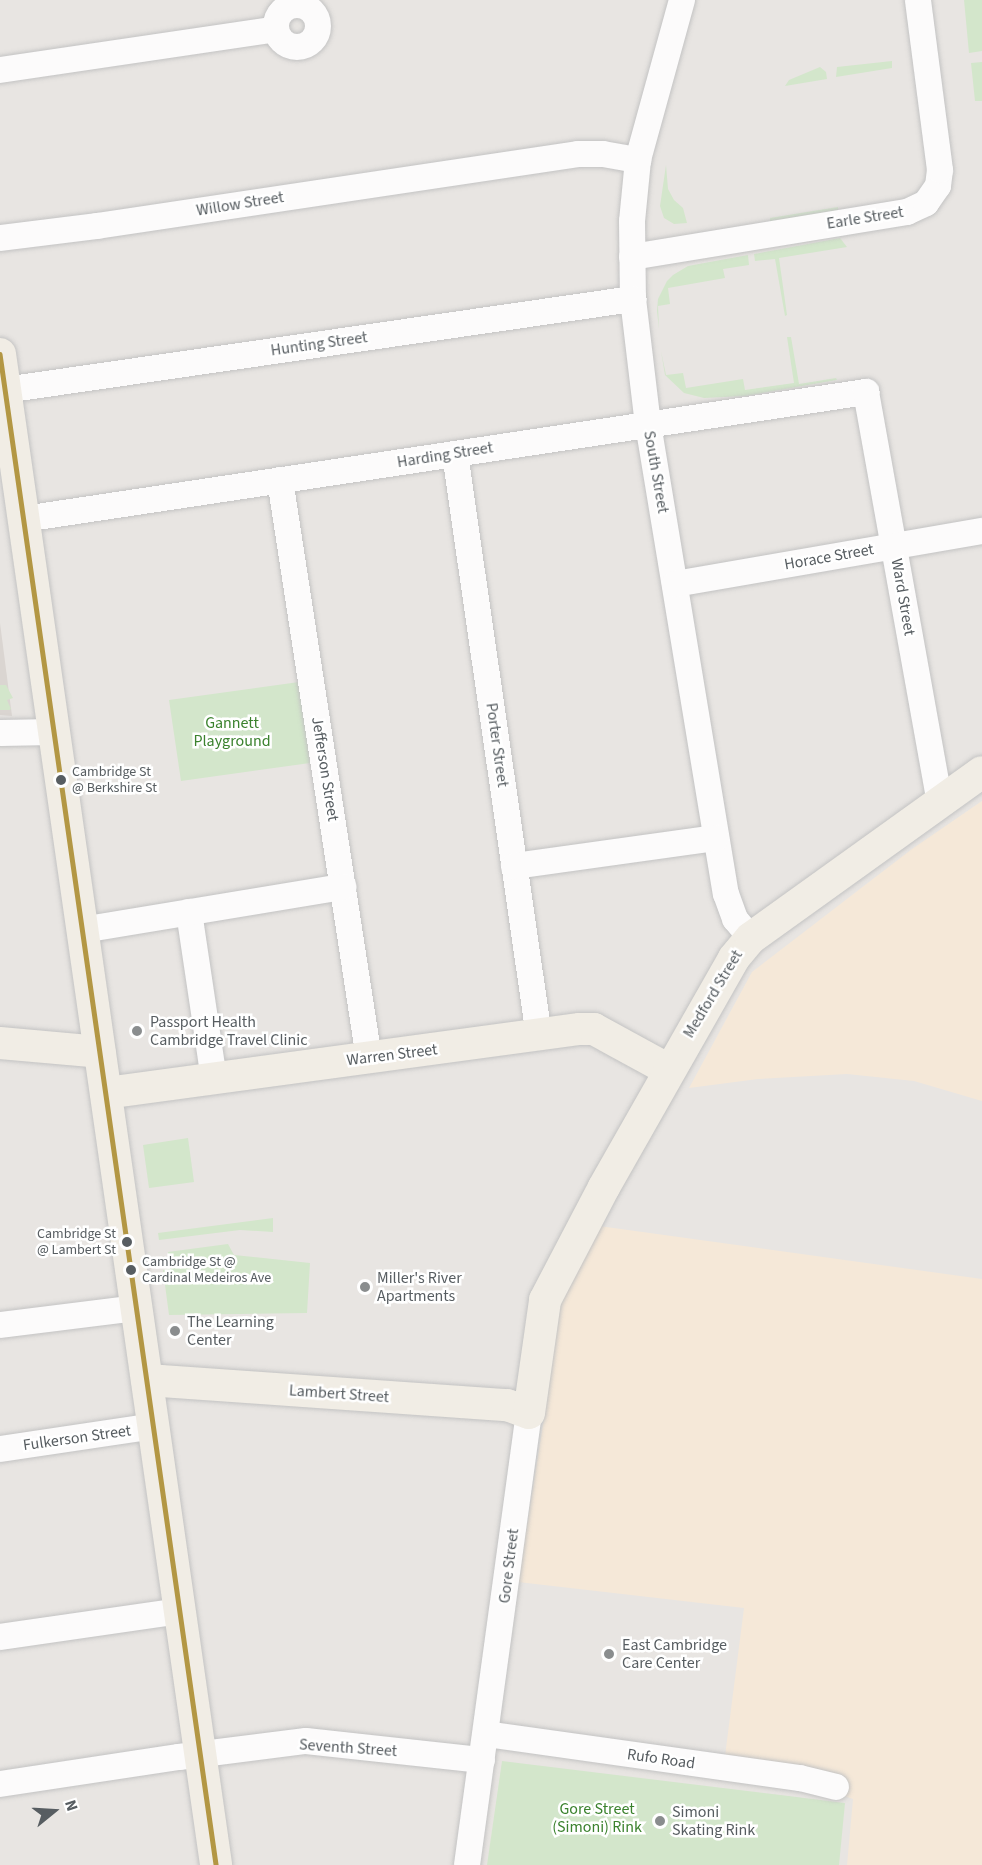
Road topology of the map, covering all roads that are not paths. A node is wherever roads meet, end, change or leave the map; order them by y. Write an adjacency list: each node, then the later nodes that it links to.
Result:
1 (682, 0): 6 (street, South Street)
2 (918, 0): 8 (street, Earle Street)
3 (294, 3): 4 (street); 4 (street)
4 (276, 29): 5 (street)
5 (0, 70)
6 (638, 160): 7 (street, Willow Street); 8 (street, South Street)
7 (0, 237)
8 (632, 256): 9 (street, South Street)
9 (633, 299): 11 (street, Hunting Street); 13 (street, South Street)
10 (0, 354): 11 (main road)
11 (5, 390): 16 (main road)
12 (866, 392): 13 (street, Harding Street); 18 (street, Ward Street)
13 (648, 424): 14 (street, Harding Street); 19 (street, South Street)
14 (455, 454): 15 (street, Harding Street); 25 (street, Porter Street)
15 (280, 480): 16 (street, Harding Street); 26 (street, Jefferson Street)
16 (24, 519): 20 (main road)
17 (982, 531): 18 (street, Horace Street)
18 (894, 546): 19 (street, Horace Street); 23 (street, Ward Street)
19 (675, 584): 24 (street, South Street)
20 (53, 732): 21 (street); 28 (main road)
21 (0, 733)
22 (982, 772): 23 (main road, Medford Street)
23 (940, 803): 29 (main road, Medford Street)
24 (716, 838): 25 (street); 29 (street, South Street)
25 (514, 866): 30 (street, Porter Street)
26 (343, 887): 27 (street); 33 (street, Jefferson Street)
27 (189, 912): 28 (street); 35 (street)
28 (82, 930): 32 (main road)
29 (751, 938): 34 (main road, Medford Street)
30 (539, 1036): 33 (main road, Warren Street); 34 (main road, Warren Street)
31 (0, 1043): 32 (main road)
32 (100, 1052): 36 (main road)
33 (369, 1058): 35 (main road, Warren Street)
34 (669, 1070): 37 (main road, Medford Street)
35 (214, 1078): 36 (main road, Warren Street)
36 (106, 1093): 38 (main road)
37 (560, 1271): 41 (main road, Gore Street)
38 (137, 1308): 39 (street); 40 (main road)
39 (0, 1325)
40 (147, 1380): 41 (main road, Lambert Street); 42 (main road)
41 (529, 1413): 46 (street, Gore Street)
42 (154, 1426): 43 (street, Fulkerson Street); 44 (main road)
43 (0, 1449)
44 (180, 1611): 45 (street); 47 (main road)
45 (0, 1637)
46 (486, 1734): 48 (street, Gore Street); 50 (street, Rufo Road)
47 (201, 1755): 48 (street, Seventh Street); 49 (street, Seventh Street); 51 (main road)
48 (482, 1760): 52 (street, Gore Street)
49 (0, 1784)
50 (836, 1786)
51 (216, 1865)
52 (467, 1865)

